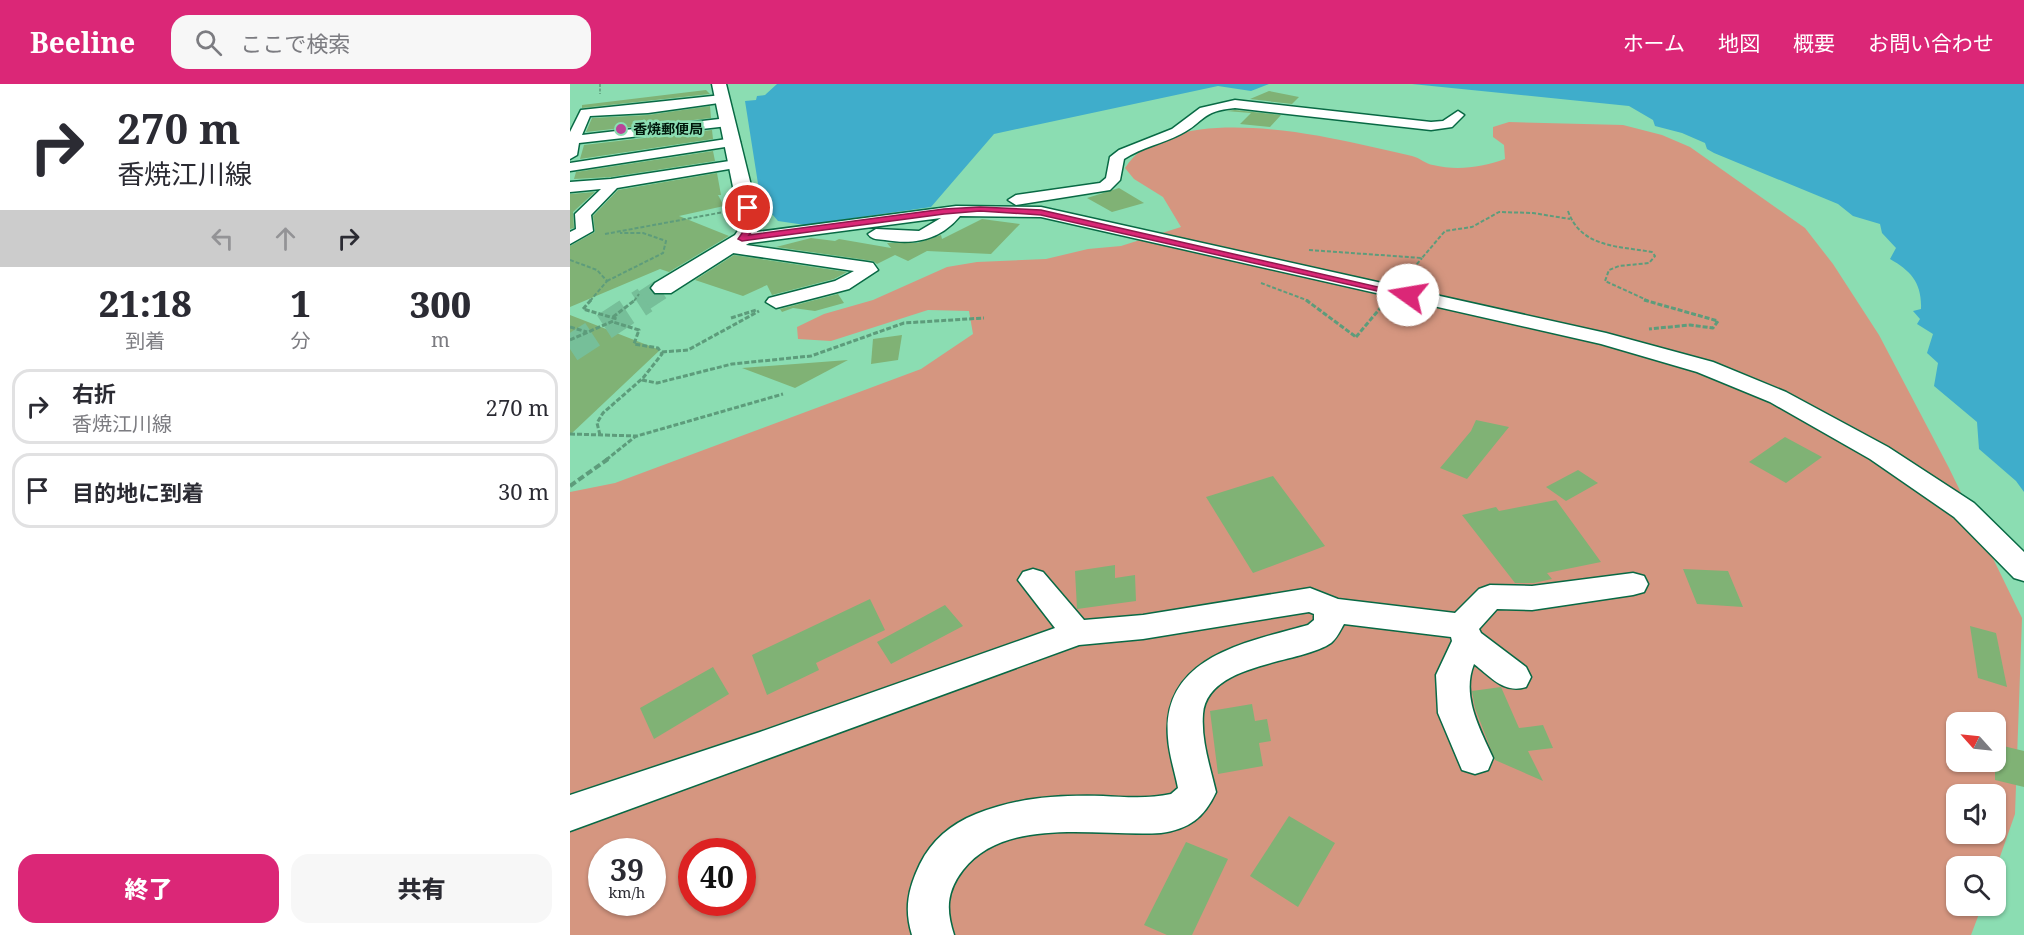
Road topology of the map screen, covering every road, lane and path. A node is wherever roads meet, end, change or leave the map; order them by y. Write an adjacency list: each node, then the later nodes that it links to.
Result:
1 (721, 92): 4 (street); 6 (main road)
2 (570, 108): 4 (street)
3 (1203, 111): 5 (street); 7 (street); 16 (street)
4 (585, 112): 8 (street)
5 (1458, 115)
6 (728, 122): 8 (street); 9 (main road)
7 (1391, 128)
8 (572, 140): 10 (street)
9 (733, 142): 10 (street); 11 (main road)
10 (574, 163): 12 (street)
11 (736, 164): 13 (street); 15 (main road)
12 (570, 181)
13 (611, 184): 14 (street); 24 (street)
14 (570, 187)
15 (748, 208): 21 (path); 25 (main road)
16 (980, 209): 17 (street); 38 (street)
17 (956, 211): 20 (street); 23 (street)
18 (1568, 211): 19 (path)
19 (1570, 219): 36 (path, bridge); 38 (path)
20 (870, 222): 23 (street); 25 (street)
21 (640, 228)
22 (607, 234): 28 (path)
23 (920, 235): 27 (street)
24 (570, 239)
25 (736, 243): 27 (street); 29 (main road)
26 (570, 261): 28 (path)
27 (863, 266): 30 (street)
28 (608, 281): 33 (path)
29 (663, 288)
30 (776, 302)
31 (731, 318): 39 (path)
32 (984, 318): 40 (path)
33 (613, 322): 35 (path); 39 (path)
34 (570, 327): 35 (path)
35 (590, 332): 37 (path)
36 (1356, 337)
37 (570, 340)
38 (1620, 343): 46 (street)
39 (662, 352): 40 (path)
40 (642, 380): 43 (path)
41 (783, 394): 44 (path)
42 (570, 434): 43 (path)
43 (600, 435): 44 (path)
44 (637, 436): 45 (path)
45 (570, 486)
46 (2024, 570)
47 (1033, 580): 50 (street)
48 (1633, 584): 51 (street)
49 (1329, 610): 50 (street); 51 (street); 55 (street)
50 (1077, 633): 54 (street)
51 (1465, 633): 52 (street); 53 (street)
52 (1514, 678)
53 (1475, 758)
54 (570, 813)
55 (933, 935)

